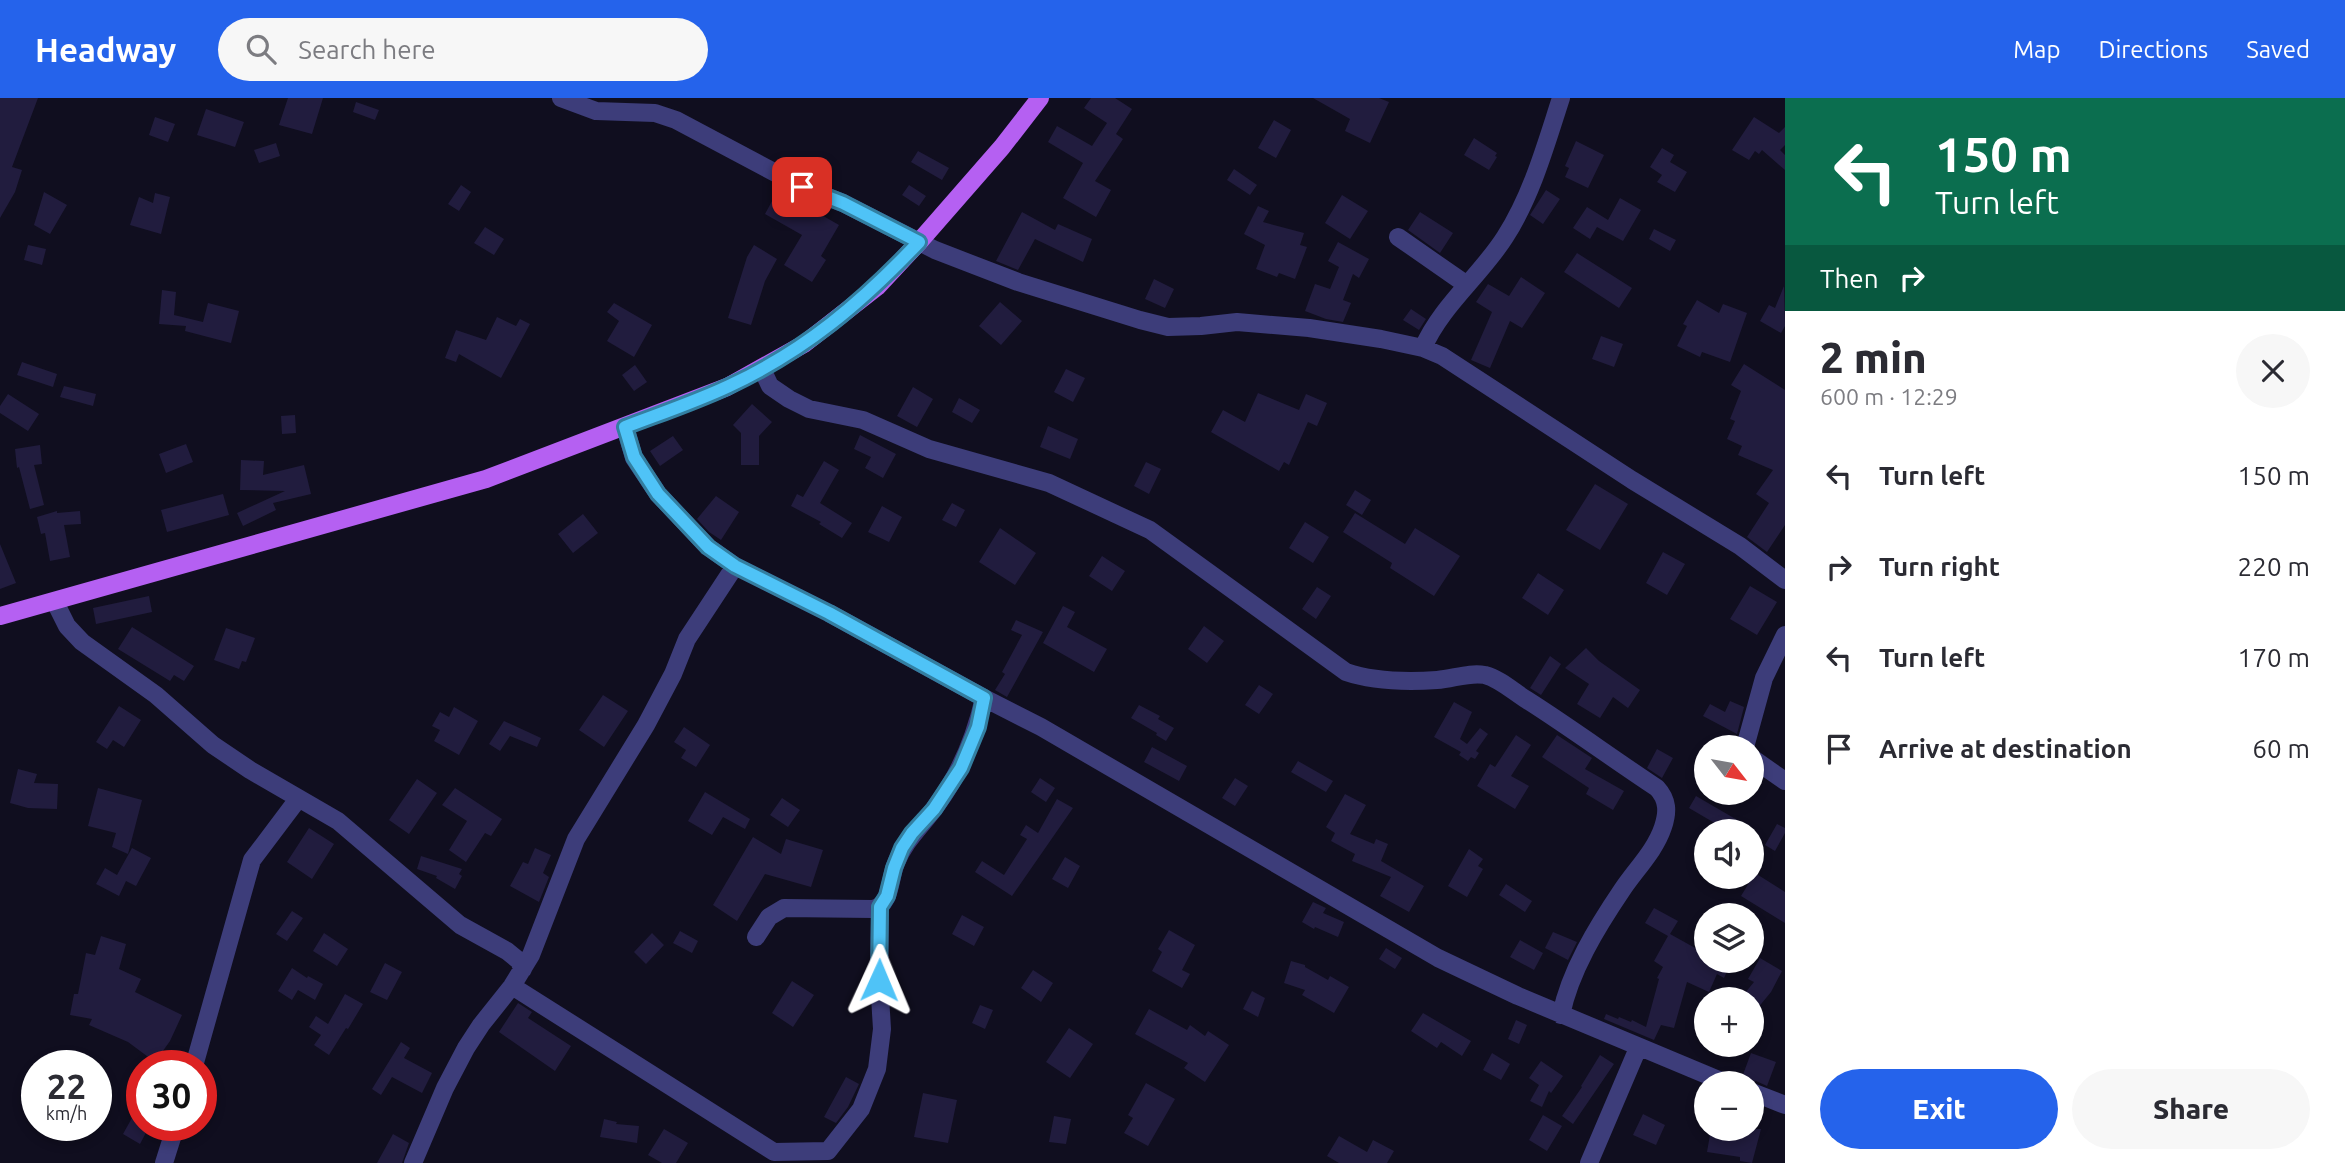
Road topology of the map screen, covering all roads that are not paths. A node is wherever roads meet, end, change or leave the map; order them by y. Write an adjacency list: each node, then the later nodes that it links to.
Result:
1 (561, 98): 5 (street)
2 (1040, 98): 5 (main road)
3 (1561, 98): 6 (street)
4 (1398, 237): 6 (street)
5 (919, 242): 7 (street); 8 (main road)
6 (1467, 285): 7 (street)
7 (1423, 348): 11 (street)
8 (762, 369): 9 (main road); 24 (street)
9 (625, 427): 10 (street); 12 (main road)
10 (735, 566): 15 (street); 22 (street)
11 (1785, 580)
12 (55, 602): 13 (main road); 19 (street)
13 (0, 616)
14 (1785, 635): 16 (street)
15 (984, 698): 20 (street); 24 (street)
16 (1748, 735)
17 (1764, 766): 18 (street)
18 (1785, 781)
19 (298, 799): 22 (street); 26 (street)
20 (880, 907): 21 (street); 31 (street)
21 (756, 937)
22 (523, 969): 23 (street)
23 (512, 986): 31 (street); 33 (street)
24 (1561, 1015): 25 (street)
25 (1638, 1048): 27 (street); 34 (street)
26 (199, 1050)
27 (1696, 1071)
28 (1764, 1097): 29 (street)
29 (1785, 1105)
30 (171, 1141): 32 (street)
31 (772, 1158)
32 (164, 1163)
33 (413, 1163)
34 (1589, 1163)

